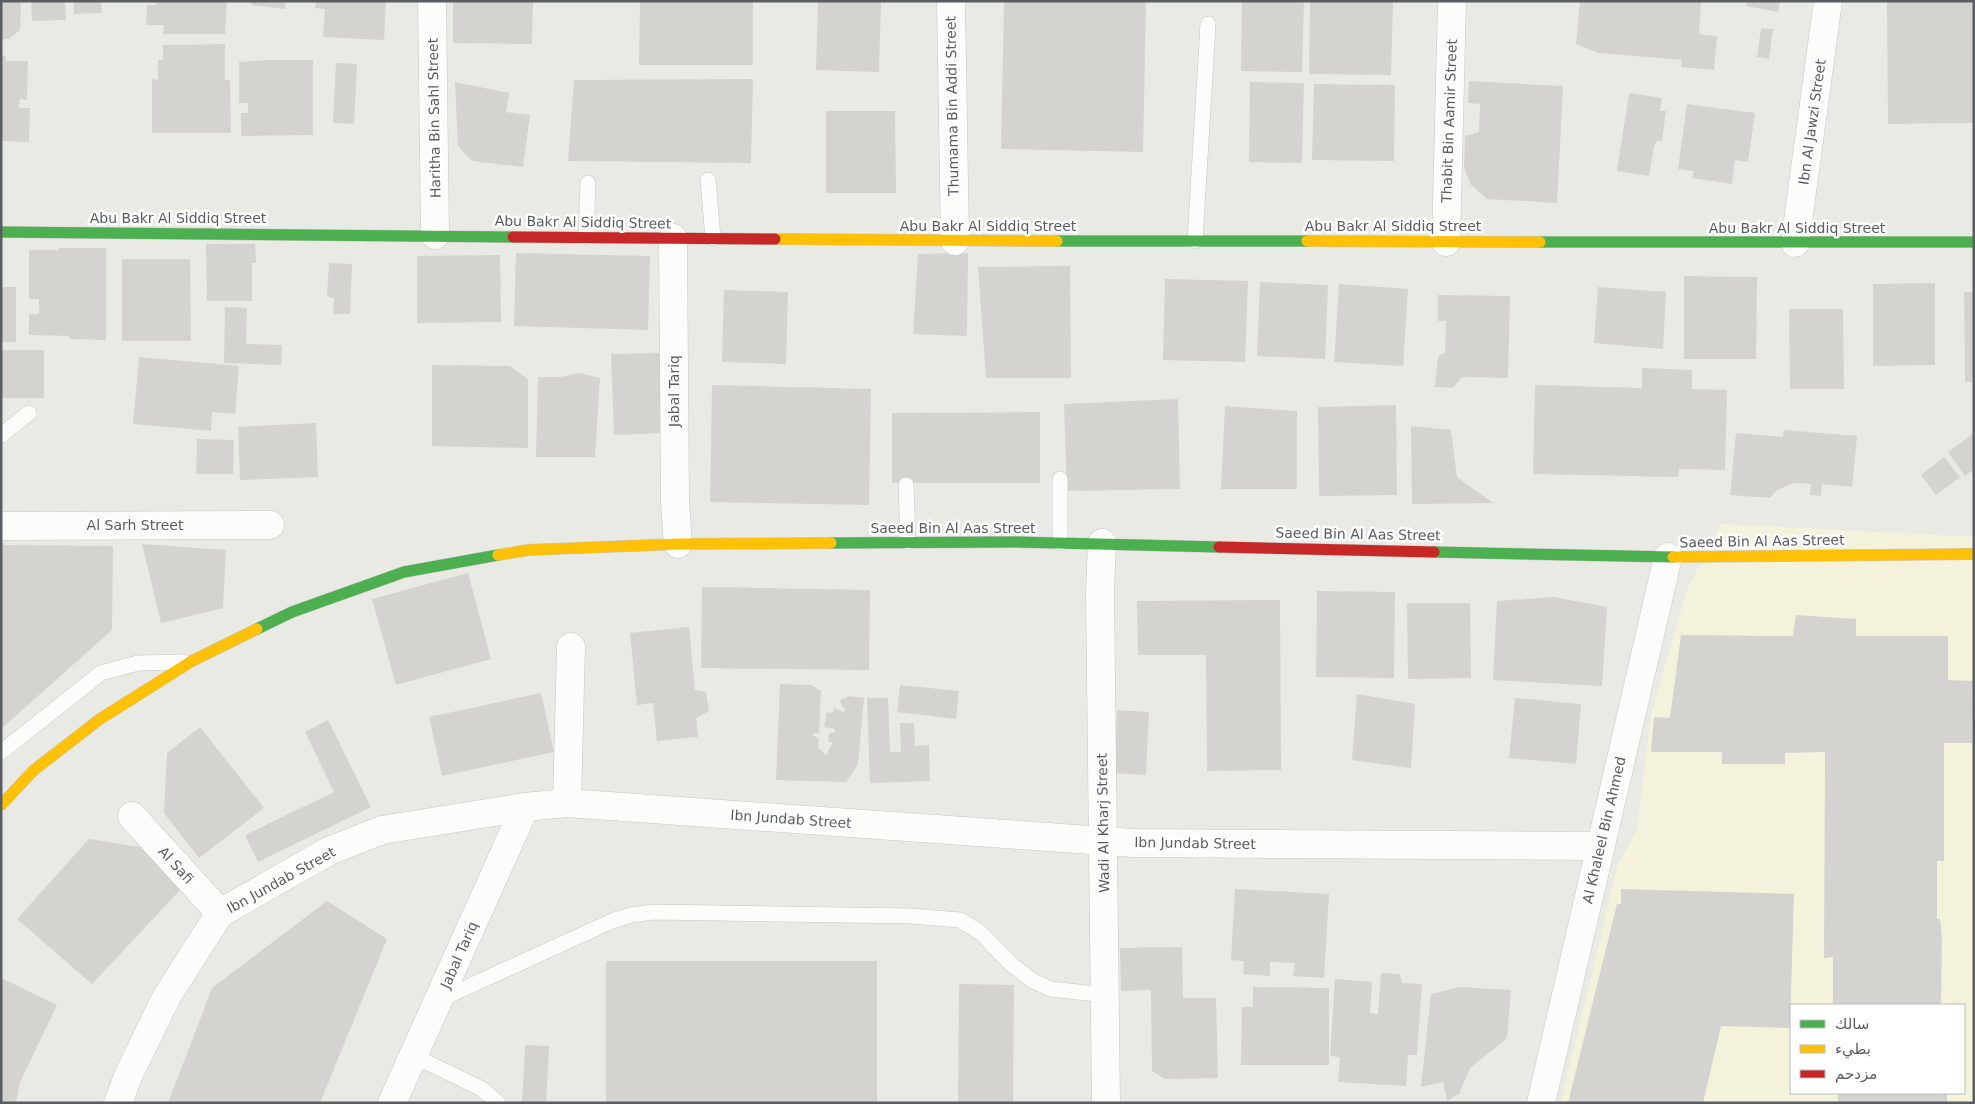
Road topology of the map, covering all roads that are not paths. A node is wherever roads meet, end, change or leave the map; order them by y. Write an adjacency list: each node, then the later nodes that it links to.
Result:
1 (432, 1): 9 (street, Haritha Bin Sahl Street)
2 (951, 1): 13 (street, Thumama Bin Addi Street)
3 (1452, 1): 15 (street, Thabit Bin Aamir Street)
4 (1828, 1): 17 (street, Ibn Al Jawzi Street)
5 (1208, 24): 14 (lane)
6 (708, 180): 12 (lane)
7 (588, 183): 10 (lane)
8 (1, 232): 9 (street, Abu Bakr Al Siddiq Street)
9 (436, 235): 10 (street, Abu Bakr Al Siddiq Street)
10 (586, 237): 11 (street, Abu Bakr Al Siddiq Street)
11 (673, 238): 12 (street, Abu Bakr Al Siddiq Street); 26 (street, Jabal Tariq)
12 (712, 238): 13 (street, Abu Bakr Al Siddiq Street)
13 (954, 241): 14 (street, Abu Bakr Al Siddiq Street)
14 (1195, 241): 15 (street, Abu Bakr Al Siddiq Street)
15 (1446, 242): 17 (street, Abu Bakr Al Siddiq Street)
16 (1974, 242): 17 (street, Abu Bakr Al Siddiq Street)
17 (1795, 243)
18 (30, 413): 19 (lane)
19 (1, 435)
20 (1060, 479): 25 (lane)
21 (906, 485): 24 (lane)
22 (270, 525): 23 (street, Al Sarh Street)
23 (1, 526)
24 (908, 542): 25 (street, Saeed Bin Al Aas Street); 26 (street, Saeed Bin Al Aas Street)
25 (1060, 543): 27 (street, Saeed Bin Al Aas Street)
26 (678, 544): 31 (street, Saeed Bin Al Aas Street)
27 (1102, 544): 29 (street, Saeed Bin Al Aas Street); 37 (street, Wadi Al Kharj Street)
28 (1974, 554): 29 (street, Saeed Bin Al Aas Street)
29 (1668, 557): 38 (street, Al Khaleel Bin Ahmed)
30 (570, 647): 33 (street)
31 (192, 661): 32 (lane); 34 (street, Saeed Bin Al Aas Street)
32 (1, 752)
33 (567, 803): 35 (street, Ibn Jundab Street); 37 (street, Ibn Jundab Street)
34 (1, 805)
35 (525, 807): 39 (street, Ibn Jundab Street); 41 (street, Jabal Tariq)
36 (132, 816): 39 (street, Al Safi)
37 (1104, 841): 38 (street, Ibn Jundab Street); 40 (street, Wadi Al Kharj Street)
38 (1600, 846): 47 (street, Al Khaleel Bin Ahmed)
39 (220, 913): 43 (street, Ibn Jundab Street)
40 (1105, 995): 41 (lane); 46 (street, Wadi Al Kharj Street)
41 (439, 1000): 42 (street, Jabal Tariq)
42 (414, 1056): 44 (street, Jabal Tariq); 45 (lane)
43 (118, 1103)
44 (392, 1103)
45 (498, 1103)
46 (1106, 1103)
47 (1541, 1103)

